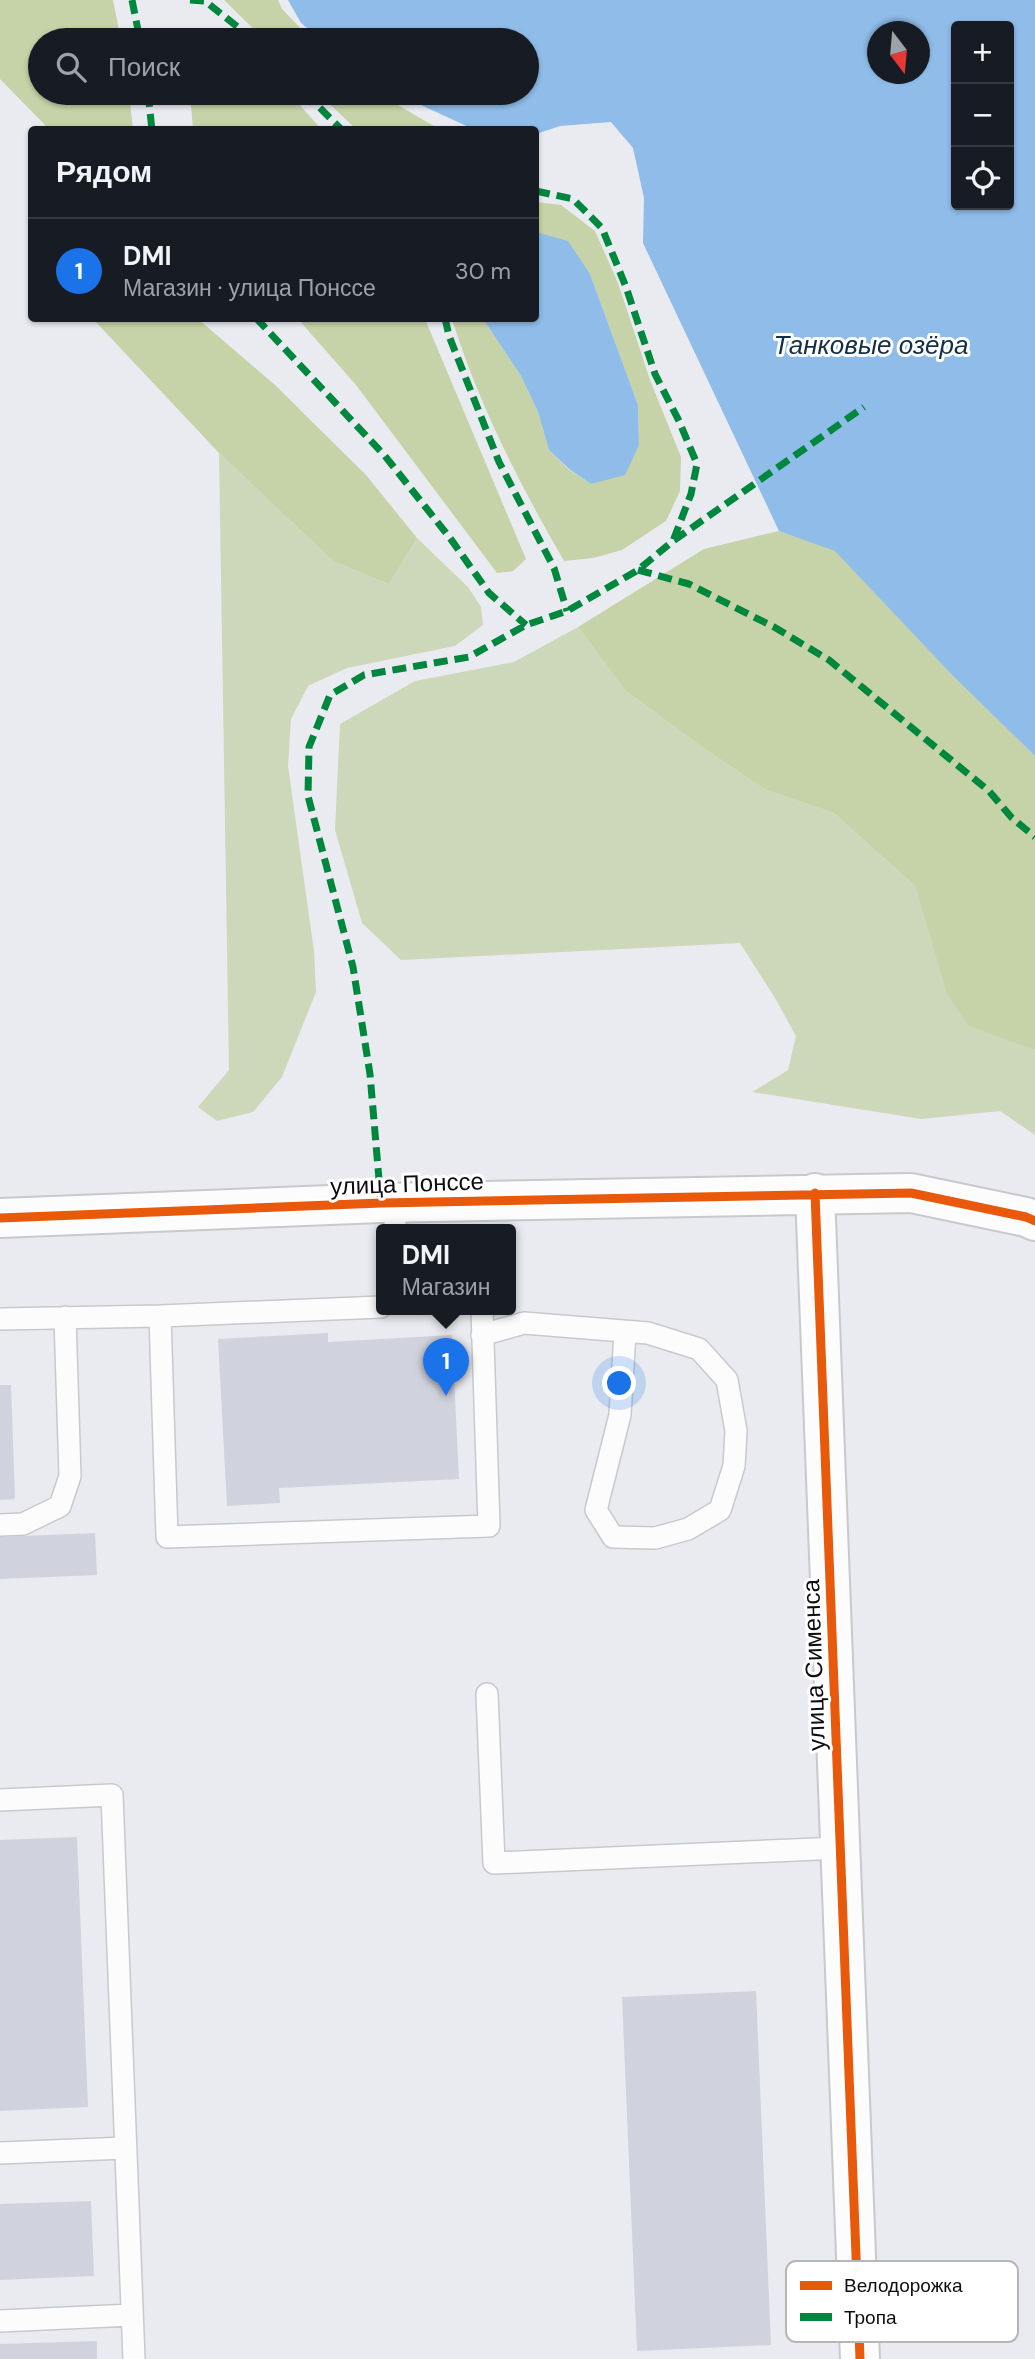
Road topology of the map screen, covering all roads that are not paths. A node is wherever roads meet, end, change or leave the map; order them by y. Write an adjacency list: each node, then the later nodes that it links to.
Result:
1 (815, 1193): 2 (street, улица Понссе); 4 (street); 15 (street, улица Сименса)
2 (395, 1217): 3 (street, улица Понссе)
3 (0, 1218)
4 (1035, 1221)
5 (376, 1307): 7 (lane)
6 (482, 1315): 11 (lane)
7 (160, 1316): 8 (lane); 11 (lane)
8 (65, 1317): 9 (lane); 12 (lane)
9 (0, 1319)
10 (625, 1333): 10 (lane); 11 (lane)
11 (482, 1335)
12 (0, 1525)
13 (487, 1694): 15 (lane)
14 (0, 1800): 16 (lane)
15 (840, 1848): 18 (street, улица Сименса)
16 (126, 2148): 17 (lane); 19 (lane)
17 (0, 2153)
18 (856, 2261)
19 (132, 2315): 20 (lane); 21 (lane)
20 (0, 2321)
21 (134, 2359)

